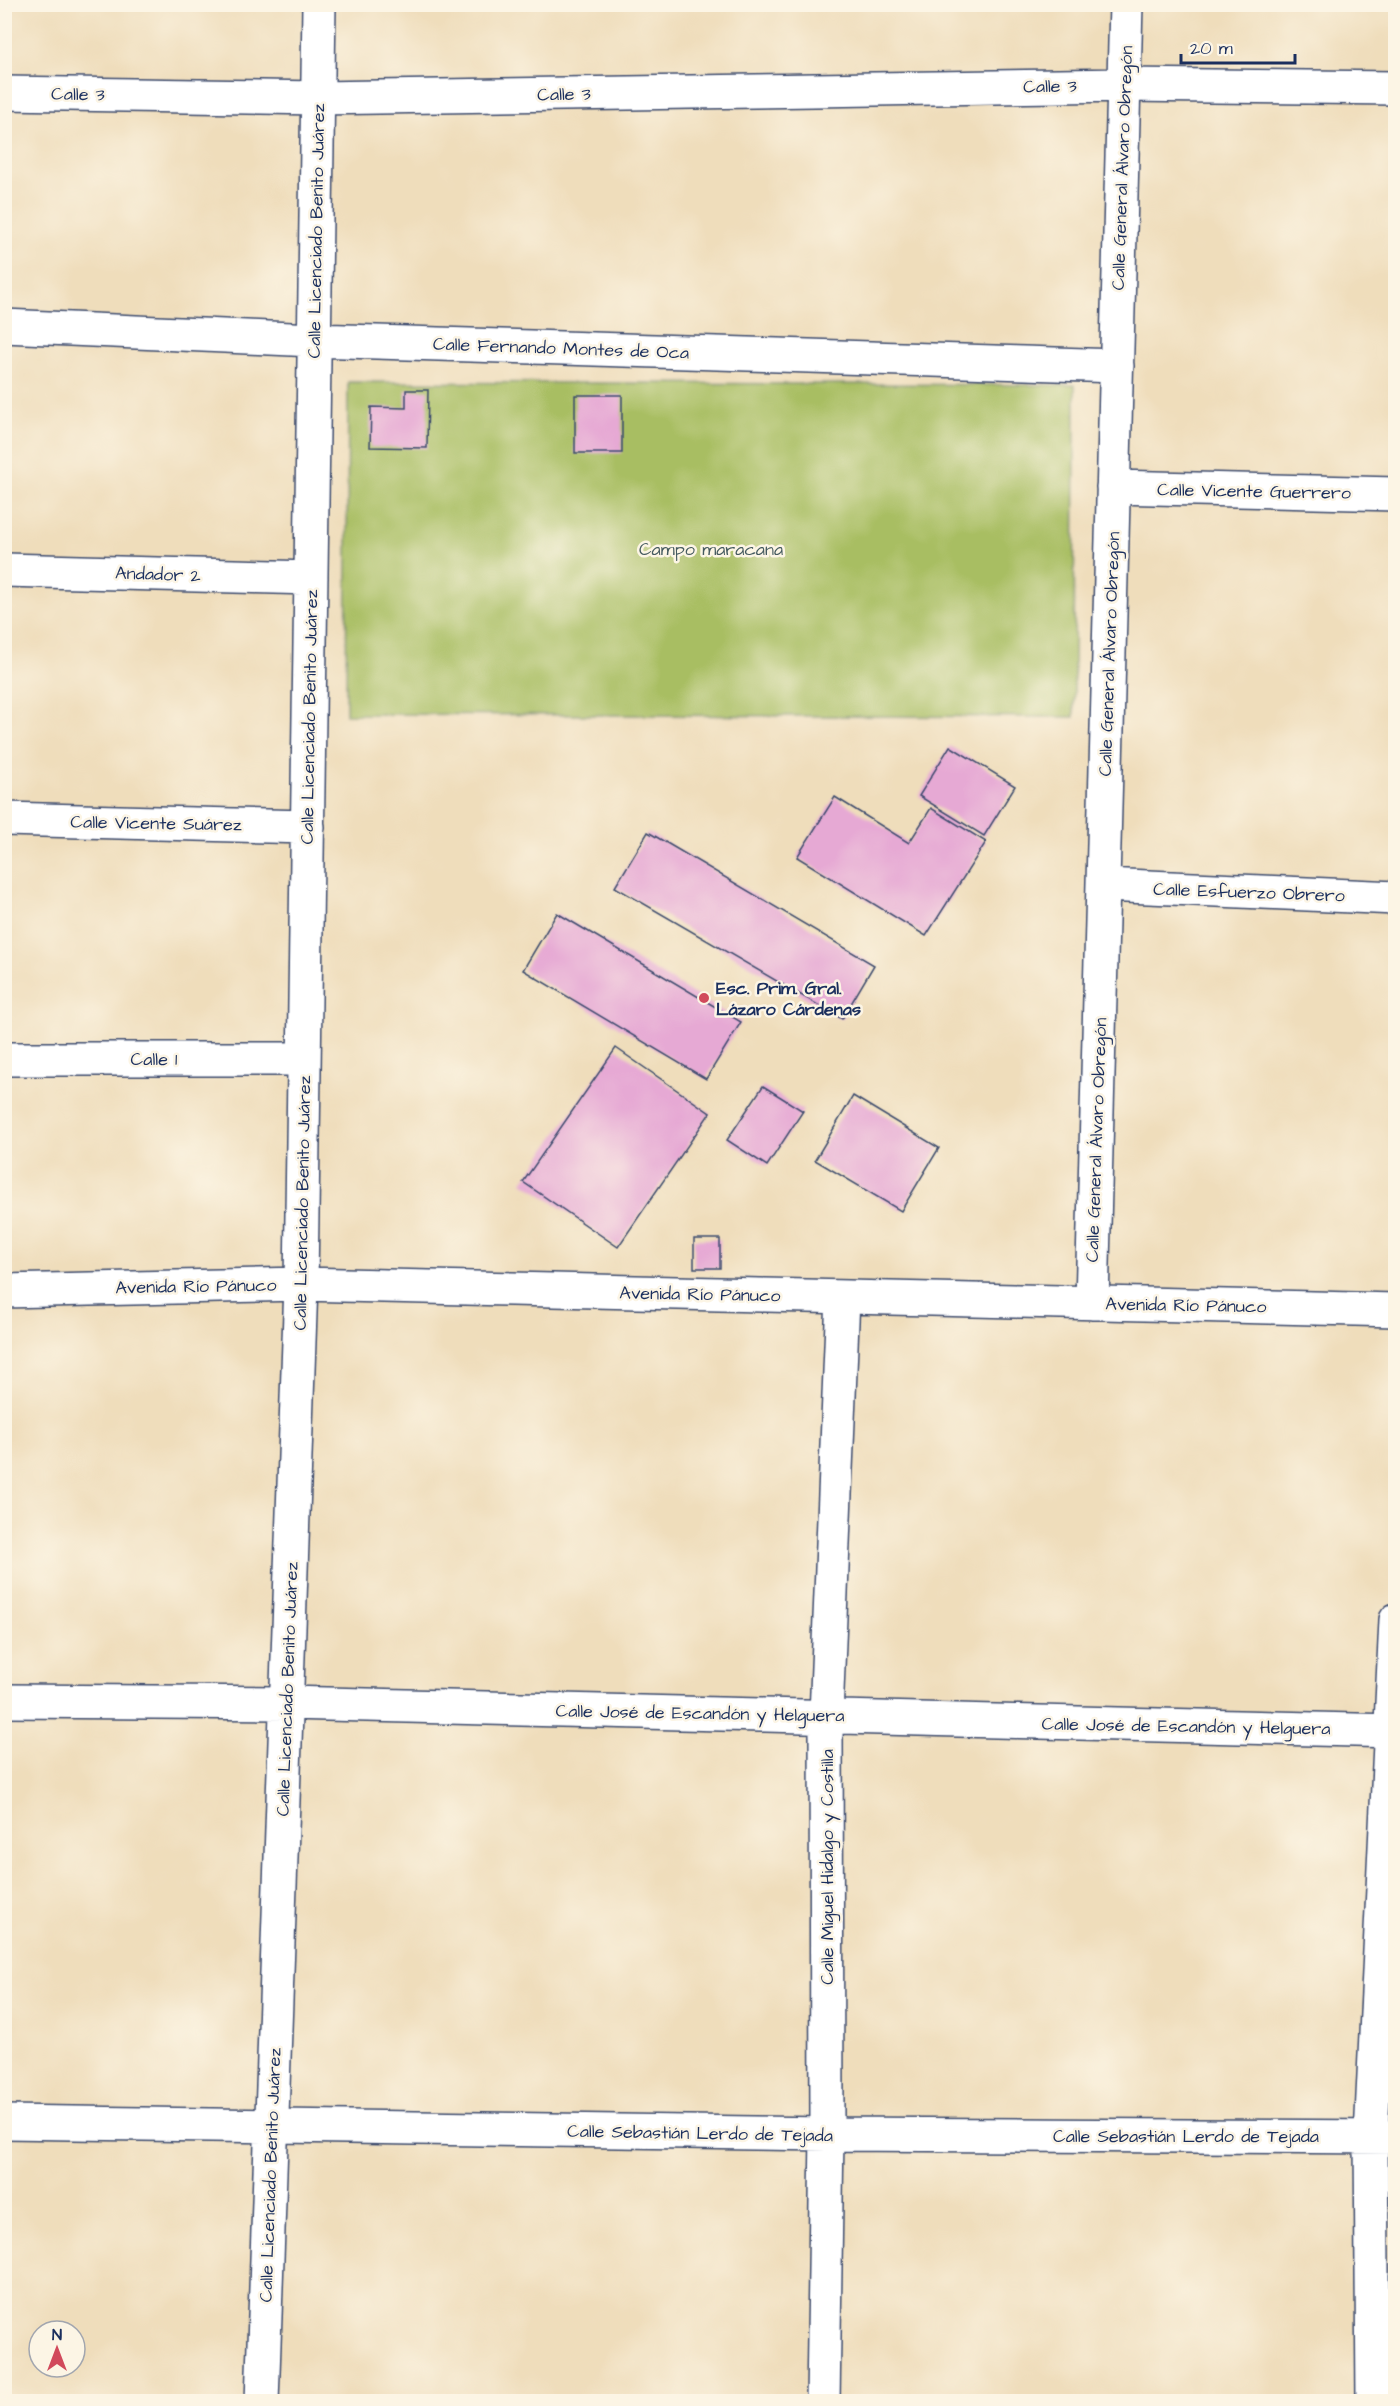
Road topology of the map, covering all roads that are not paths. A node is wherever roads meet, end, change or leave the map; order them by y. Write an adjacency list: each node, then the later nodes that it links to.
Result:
1 (319, 4): 6 (street, Calle Licenciado Benito Juárez)
2 (1126, 4): 3 (street, Calle General Álvaro Obregón)
3 (1124, 85): 4 (street, Calle 3); 6 (street, Calle 3); 9 (street, Calle General Álvaro Obregón)
4 (1395, 88)
5 (4, 93): 6 (street, Calle 3)
6 (318, 99): 8 (street, Calle Licenciado Benito Juárez)
7 (4, 326): 8 (street, Calle Fernando Montes de Oca)
8 (314, 340): 9 (street, Calle Fernando Montes de Oca); 13 (street, Calle Licenciado Benito Juárez)
9 (1117, 366): 10 (street, Calle General Álvaro Obregón)
10 (1113, 487): 11 (street, Calle Vicente Guerrero); 16 (street, Calle General Álvaro Obregón)
11 (1395, 494)
12 (4, 570): 13 (street, Andador 2)
13 (311, 579): 15 (street, Calle Licenciado Benito Juárez)
14 (4, 819): 15 (street, Calle Vicente Suárez)
15 (308, 827): 19 (street, Calle Licenciado Benito Juárez)
16 (1103, 885): 17 (street, Calle Esfuerzo Obrero); 23 (street, Calle General Álvaro Obregón)
17 (1395, 898)
18 (4, 1059): 19 (street, Calle 1)
19 (304, 1059): 20 (street, Calle Licenciado Benito Juárez)
20 (301, 1284): 21 (street, Avenida Río Pánuco); 22 (street, Avenida Río Pánuco); 27 (street, Calle Licenciado Benito Juárez)
21 (4, 1292)
22 (843, 1297): 23 (street, Avenida Río Pánuco); 28 (street, Calle Miguel Hidalgo y Costilla)
23 (1092, 1303): 24 (street, Avenida Río Pánuco)
24 (1395, 1310)
25 (1395, 1620): 29 (street)
26 (4, 1701): 27 (street, Calle José de Escandón y Helguera)
27 (287, 1703): 28 (street, Calle José de Escandón y Helguera); 31 (street, Calle Licenciado Benito Juárez)
28 (826, 1716): 29 (street, Calle José de Escandón y Helguera); 32 (street, Calle Miguel Hidalgo y Costilla)
29 (1393, 1731): 33 (street)
30 (4, 2122): 31 (street, Calle Sebastián Lerdo de Tejada)
31 (272, 2127): 32 (street, Calle Sebastián Lerdo de Tejada); 34 (street, Calle Licenciado Benito Juárez)
32 (827, 2134): 33 (street, Calle Sebastián Lerdo de Tejada); 35 (street, Calle Miguel Hidalgo y Costilla)
33 (1383, 2137): 36 (street)
34 (262, 2402)
35 (823, 2402)
36 (1373, 2402)

